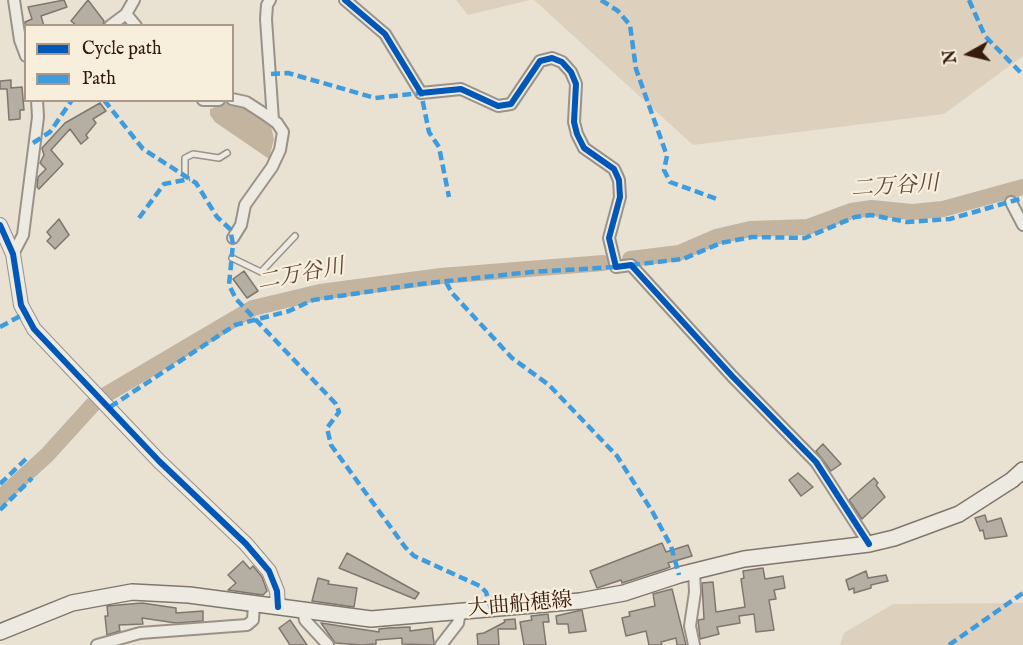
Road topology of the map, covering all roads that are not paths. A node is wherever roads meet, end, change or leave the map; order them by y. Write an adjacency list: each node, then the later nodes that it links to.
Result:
1 (135, 0): 5 (street)
2 (270, 0): 11 (street)
3 (345, 0): 22 (street)
4 (11, 2): 8 (street)
5 (126, 14): 6 (street); 7 (street)
6 (113, 24)
7 (134, 24)
8 (24, 49)
9 (234, 99): 11 (street)
10 (36, 102): 19 (street)
11 (273, 120): 18 (street)
12 (227, 153): 13 (lane)
13 (185, 174)
14 (1011, 202): 16 (street)
15 (0, 225): 19 (street)
16 (1023, 225)
17 (295, 236): 20 (lane)
18 (233, 238)
19 (13, 254): 25 (street)
20 (232, 258)
21 (1023, 470): 22 (main road, 大曲船穂線)
22 (869, 544): 23 (main road, 大曲船穂線)
23 (694, 571): 27 (main road, 大曲船穂線); 32 (street)
24 (254, 604): 25 (main road, 大曲船穂線); 28 (main road, 大曲船穂線); 29 (street)
25 (278, 607): 26 (main road, 大曲船穂線)
26 (303, 610): 27 (main road, 大曲船穂線); 30 (street)
27 (460, 612): 31 (street)
28 (0, 632)
29 (97, 645)
30 (328, 645)
31 (441, 645)
32 (694, 645)

